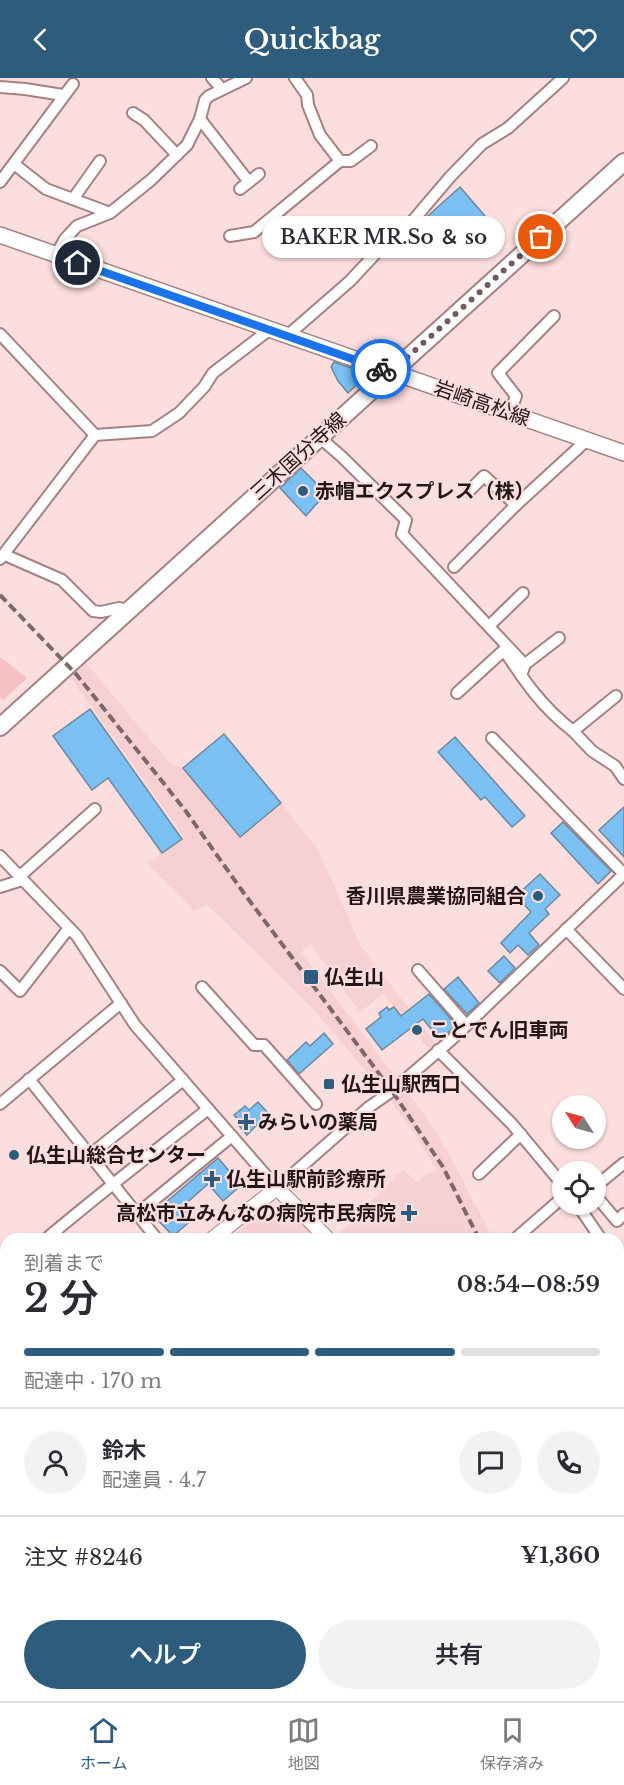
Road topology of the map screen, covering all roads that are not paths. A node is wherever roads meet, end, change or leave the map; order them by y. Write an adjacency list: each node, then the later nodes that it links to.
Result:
1 (21, 78): 8 (street)
2 (212, 78): 9 (street)
3 (246, 78): 9 (street)
4 (295, 78): 16 (street)
5 (563, 78): 31 (street)
6 (73, 84): 10 (street)
7 (0, 87): 8 (street)
8 (25, 89): 10 (street)
9 (222, 89): 12 (street)
10 (63, 95): 18 (street)
11 (132, 113): 14 (street)
12 (200, 119): 14 (street); 21 (street)
13 (371, 146): 16 (street)
14 (177, 155): 24 (street)
15 (100, 161): 23 (street)
16 (340, 161): 26 (street)
17 (624, 162): 32 (main road, 三木国分寺線)
18 (14, 164): 20 (street); 23 (street)
19 (259, 174): 21 (street)
20 (0, 182)
21 (249, 182): 22 (street)
22 (240, 189)
23 (72, 199): 24 (street)
24 (110, 213): 27 (street)
25 (0, 235): 27 (main road, 岩崎高松線)
26 (230, 236)
27 (56, 255): 29 (main road, 岩崎高松線)
28 (554, 316): 33 (street)
29 (269, 330): 31 (main road, 岩崎高松線); 34 (street)
30 (0, 334): 34 (street)
31 (287, 336): 32 (main road, 岩崎高松線)
32 (391, 372): 33 (main road, 岩崎高松線); 35 (main road, 三木国分寺線)
33 (510, 413): 36 (main road, 岩崎高松線)
34 (95, 435): 40 (street)
35 (319, 437): 43 (main road, 三木国分寺線); 44 (street)
36 (587, 440): 37 (main road, 岩崎高松線); 39 (street)
37 (624, 453)
38 (469, 491): 39 (street)
39 (516, 505): 41 (street)
40 (3, 553): 43 (street)
41 (454, 567)
42 (523, 593): 44 (street)
43 (128, 610): 49 (main road, 三木国分寺線)
44 (489, 626): 46 (street)
45 (559, 638): 46 (street)
46 (522, 670): 47 (street); 50 (street)
47 (457, 693)
48 (616, 696): 50 (street)
49 (0, 727)
50 (573, 731): 52 (street)
51 (492, 738): 55 (street)
52 (622, 771)
53 (95, 809): 56 (street)
54 (0, 856): 56 (street)
55 (623, 876): 59 (street)
56 (21, 878): 57 (street); 58 (street)
57 (0, 887)
58 (69, 928): 61 (street); 64 (street)
59 (566, 929): 63 (street); 65 (street)
60 (418, 970): 65 (street)
61 (0, 971)
62 (202, 987): 70 (street)
63 (624, 989)
64 (121, 1003): 67 (street); 68 (street)
65 (466, 1025): 66 (street)
66 (438, 1050): 72 (street); 80 (street)
67 (29, 1079): 69 (street); 74 (street)
68 (183, 1080): 71 (street); 74 (street)
69 (0, 1104)
70 (316, 1104)
71 (208, 1109): 73 (street); 79 (street)
72 (521, 1134): 76 (street); 77 (street)
73 (232, 1136): 80 (street); 83 (street)
74 (90, 1155): 79 (street)
75 (624, 1163): 78 (street)
76 (552, 1172)
77 (479, 1174)
78 (606, 1177)
79 (113, 1184): 83 (street); 86 (street)
80 (277, 1188): 88 (street); 89 (street)
81 (552, 1207): 90 (street)
82 (606, 1208): 85 (street)
83 (137, 1214): 87 (street)
84 (585, 1215): 91 (street)
85 (623, 1216)
86 (53, 1233)
87 (152, 1233)
88 (220, 1233)
89 (322, 1233)
90 (522, 1233)
91 (597, 1233)

